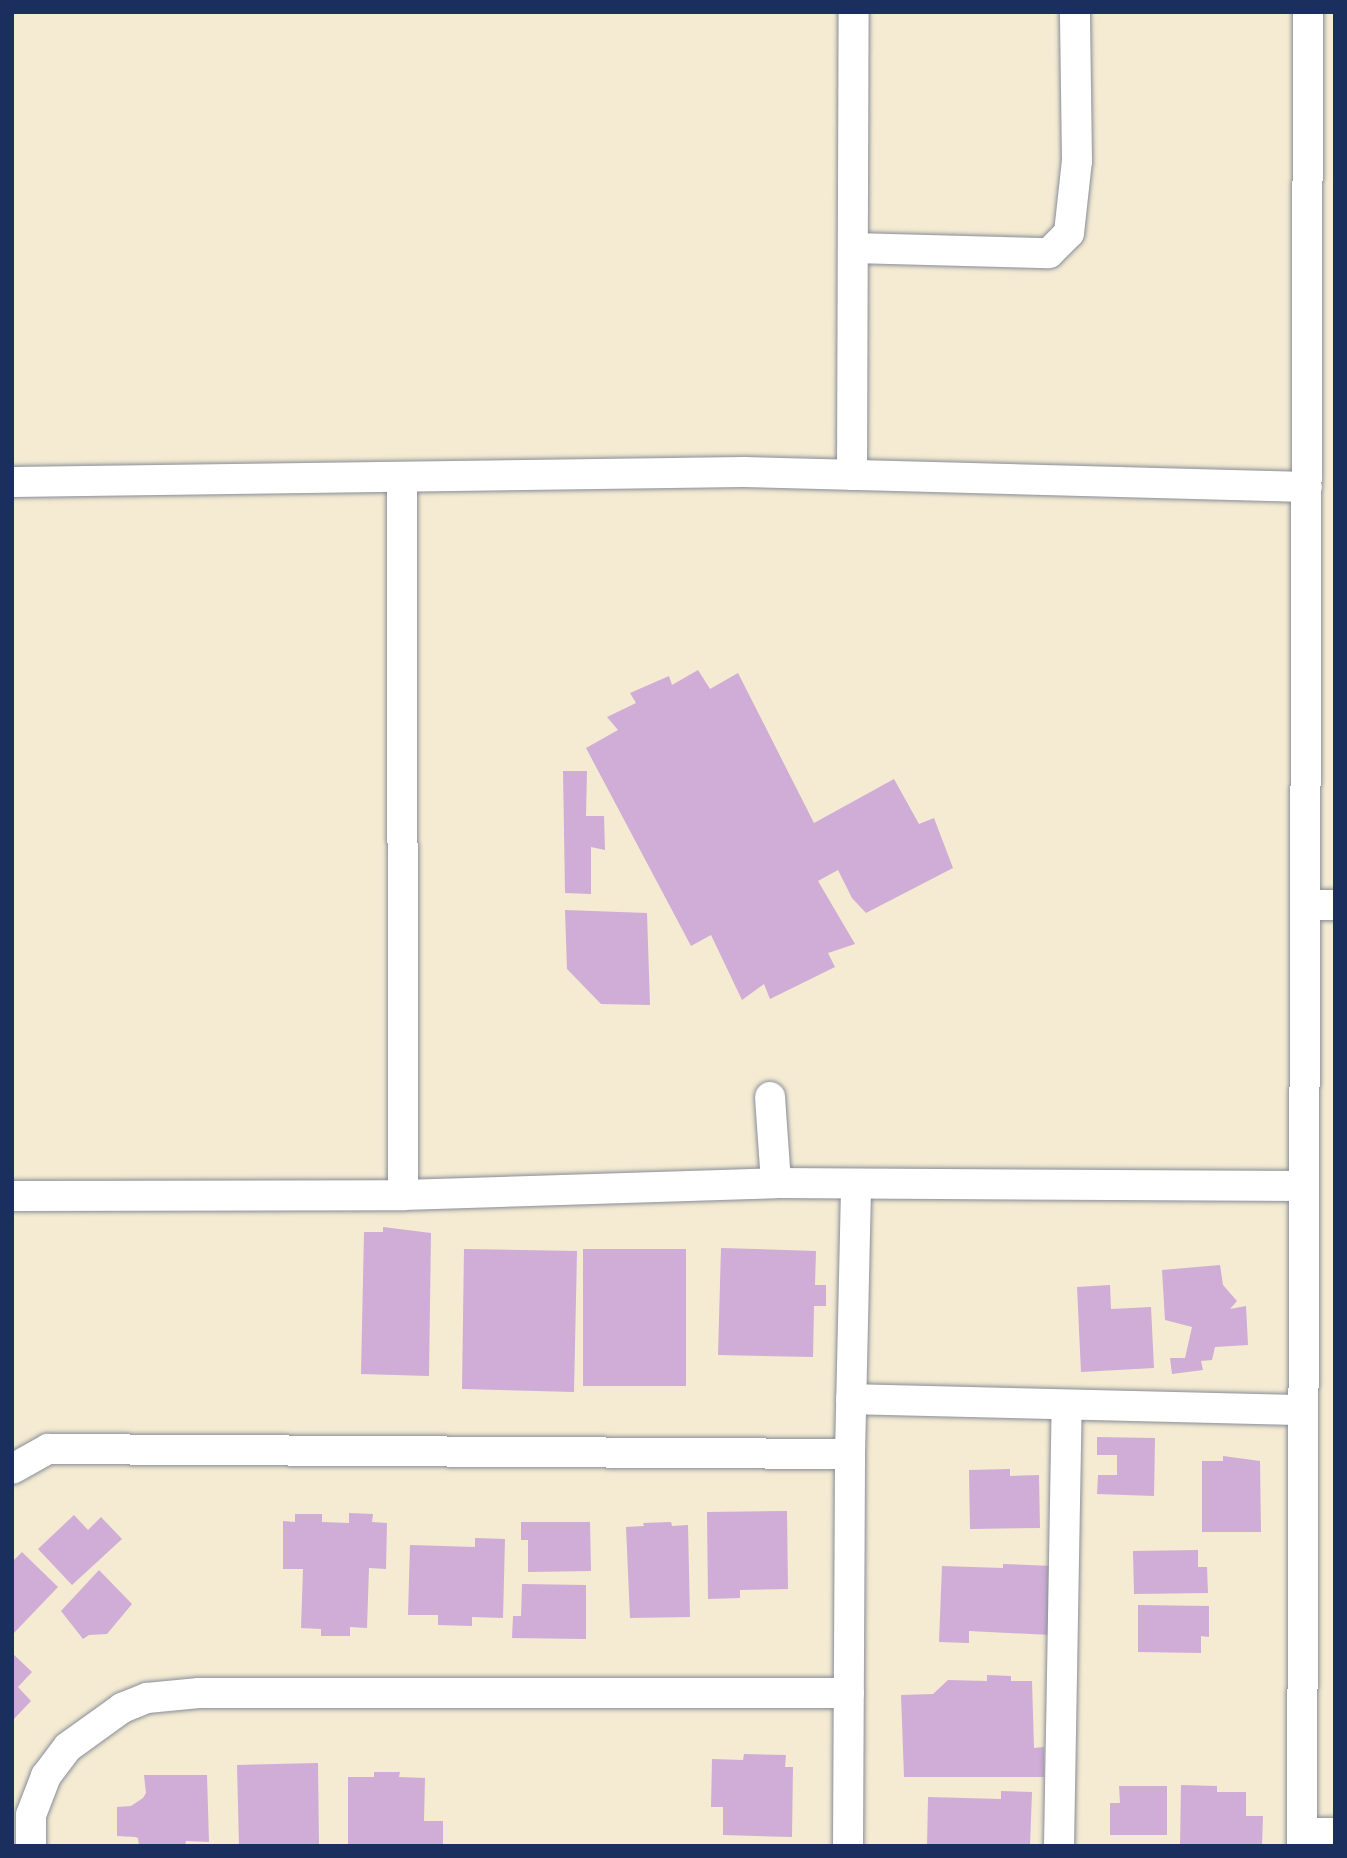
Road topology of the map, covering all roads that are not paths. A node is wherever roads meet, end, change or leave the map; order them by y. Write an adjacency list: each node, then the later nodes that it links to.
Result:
1 (854, 12): 4 (street)
2 (1075, 12): 4 (street)
3 (1308, 12): 8 (street)
4 (853, 248): 5 (street)
5 (852, 475): 6 (street); 8 (street)
6 (402, 479): 7 (street); 14 (street)
7 (12, 482)
8 (1307, 487): 9 (street)
9 (1321, 905): 13 (street)
10 (770, 1097): 11 (street)
11 (776, 1183): 12 (street); 14 (street)
12 (856, 1184): 13 (street); 16 (street)
13 (1304, 1186): 18 (street)
14 (403, 1195): 15 (street)
15 (12, 1196)
16 (851, 1399): 17 (street); 19 (street)
17 (1067, 1405): 18 (street); 26 (street)
18 (1303, 1410): 23 (street)
19 (850, 1454): 20 (street); 21 (street)
20 (12, 1469)
21 (849, 1693): 24 (street); 25 (street)
22 (1335, 1833): 23 (street)
23 (1302, 1839)
24 (31, 1846)
25 (848, 1846)
26 (1059, 1846)

